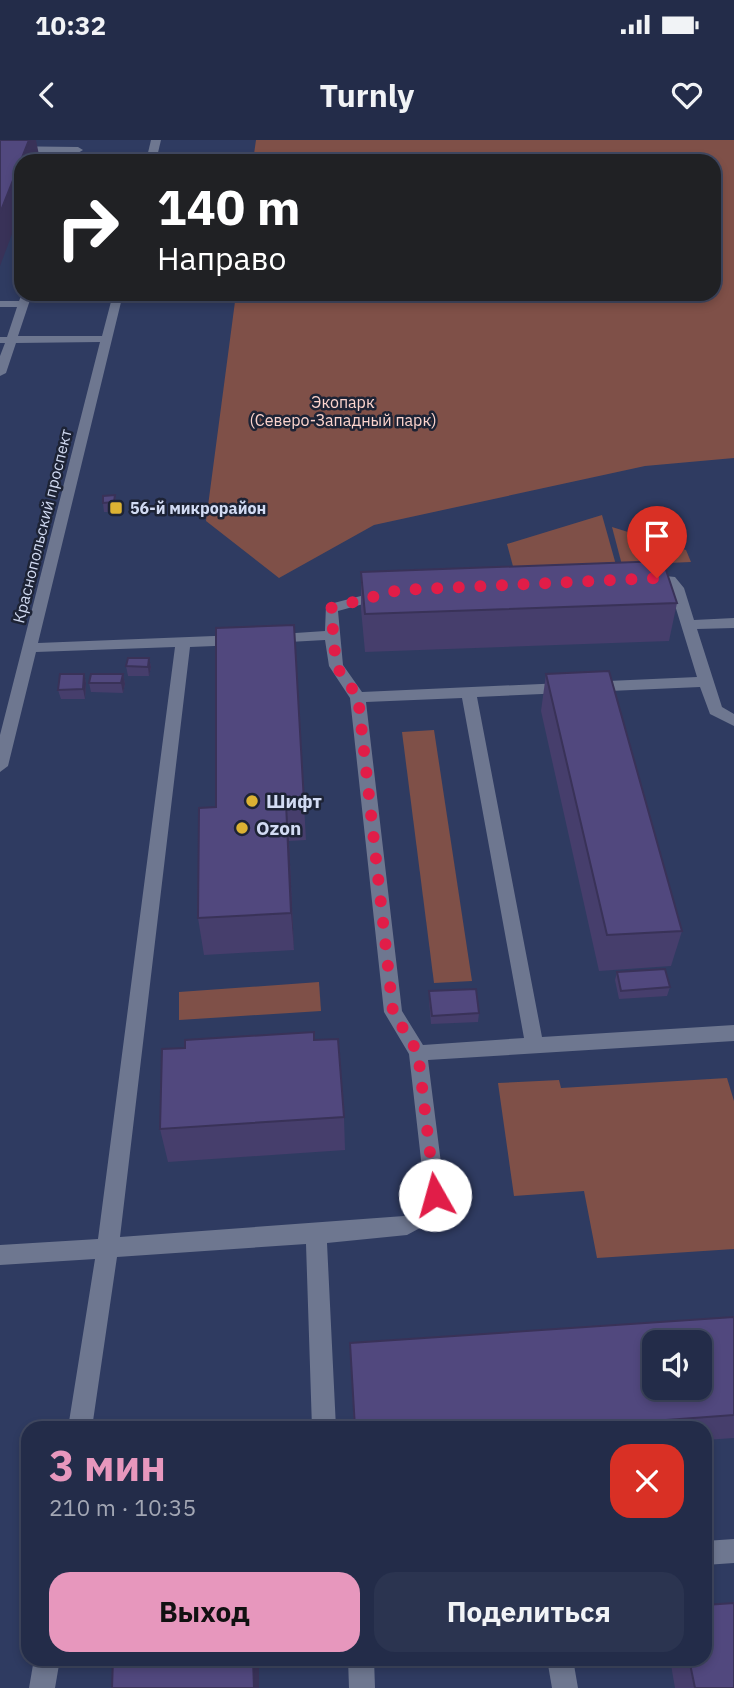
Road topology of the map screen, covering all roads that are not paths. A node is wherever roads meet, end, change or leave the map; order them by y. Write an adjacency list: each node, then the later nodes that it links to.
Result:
1 (79, 145): 2 (street)
2 (0, 149)
3 (24, 301): 6 (street)
4 (116, 301): 5 (street, Краснопольский проспект)
5 (107, 339): 6 (street); 14 (street, Краснопольский проспект)
6 (6, 340): 7 (street)
7 (0, 373)
8 (632, 579): 11 (street)
9 (399, 590): 12 (street)
10 (734, 623): 11 (street)
11 (690, 625): 15 (street)
12 (332, 635): 13 (street); 17 (street)
13 (183, 643): 14 (street); 24 (street)
14 (29, 648): 19 (street, Краснопольский проспект)
15 (706, 682): 16 (street); 18 (street)
16 (469, 692): 17 (street); 21 (street)
17 (358, 697): 22 (street)
18 (734, 721)
19 (0, 766)
20 (734, 1033): 21 (street)
21 (534, 1043): 22 (street)
22 (418, 1053): 23 (street)
23 (316, 1234): 24 (street); 27 (street)
24 (108, 1246): 25 (street); 26 (street)
25 (0, 1255)
26 (81, 1421)
27 (324, 1421)
28 (734, 1551): 29 (street)
29 (712, 1553)
30 (46, 1666): 33 (street)
31 (360, 1666): 34 (street)
32 (561, 1666): 35 (street)
33 (42, 1688)
34 (362, 1688)
35 (565, 1688)

